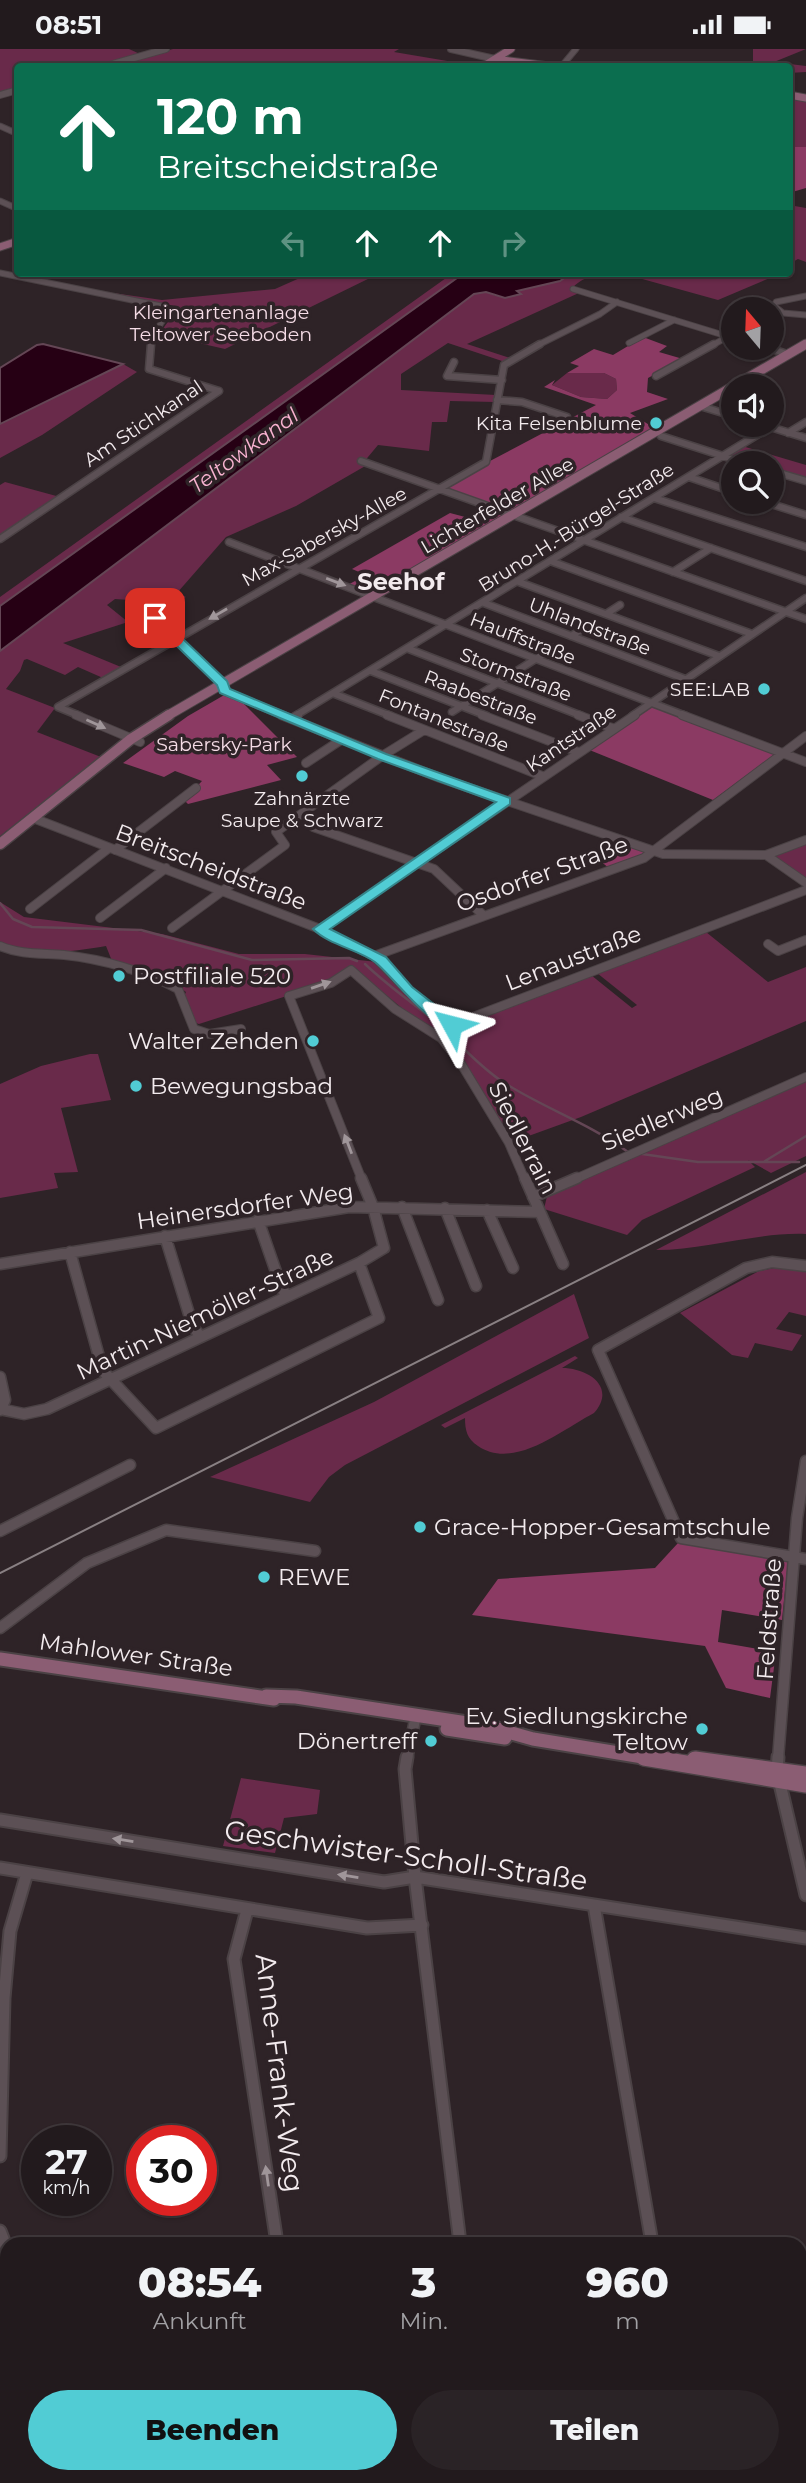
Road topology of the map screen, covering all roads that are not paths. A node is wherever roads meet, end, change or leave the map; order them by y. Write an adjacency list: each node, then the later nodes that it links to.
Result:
1 (163, 49): 6 (street)
2 (451, 49): 5 (street)
3 (511, 49): 5 (main road)
4 (576, 49): 9 (street)
5 (495, 59): 7 (main road); 8 (main road)
6 (116, 63)
7 (488, 63)
8 (527, 63)
9 (563, 63)
10 (20, 277): 52 (street, Am Stichkanal)
11 (573, 289): 13 (street)
12 (806, 296): 14 (street)
13 (617, 302): 15 (street); 26 (street, Max-Sabersky-Allee)
14 (806, 315)
15 (674, 320): 16 (street); 18 (street)
16 (721, 334)
17 (721, 342): 25 (street)
18 (629, 343)
19 (806, 344): 22 (main road, Lichterfelder Allee)
20 (806, 351): 22 (main road, Lichterfelder Allee)
21 (784, 353): 22 (street)
22 (792, 355): 24 (main road, Lichterfelder Allee); 29 (main road, Lichterfelder Allee)
23 (454, 362): 26 (street)
24 (764, 374)
25 (656, 376)
26 (502, 380): 28 (street, Max-Sabersky-Allee)
27 (721, 399): 29 (main road, Lichterfelder Allee)
28 (497, 400): 31 (street); 46 (street, Max-Sabersky-Allee)
29 (704, 407): 30 (street); 35 (main road, Lichterfelder Allee); 50 (main road, Lichterfelder Allee)
30 (721, 412)
31 (567, 417)
32 (806, 422): 34 (street)
33 (784, 431): 34 (street)
34 (788, 432): 37 (street)
35 (661, 436): 39 (street); 50 (main road, Lichterfelder Allee)
36 (750, 437): 38 (street, Bruno-H.-Bürgel-Straße)
37 (806, 438)
38 (730, 451)
39 (721, 456)
40 (721, 457): 43 (street, Bruno-H.-Bürgel-Straße)
41 (362, 461): 46 (street)
42 (784, 475): 44 (street)
43 (689, 477): 45 (street); 47 (street, Bruno-H.-Bürgel-Straße)
44 (806, 481)
45 (721, 488)
46 (442, 489): 50 (street); 58 (street, Max-Sabersky-Allee)
47 (654, 498): 51 (street, Bruno-H.-Bürgel-Straße); 55 (street)
48 (784, 508): 49 (street)
49 (806, 515)
50 (518, 517): 53 (street); 62 (main road, Lichterfelder Allee)
51 (621, 517): 53 (street, Bruno-H.-Bürgel-Straße); 56 (street)
52 (0, 539)
53 (583, 540): 57 (street, Bruno-H.-Bürgel-Straße); 59 (street)
54 (229, 542): 58 (street, Hauffstraße)
55 (806, 547)
56 (711, 548): 59 (street); 60 (street)
57 (553, 562): 61 (street, Bruno-H.-Bürgel-Straße); 72 (street)
58 (298, 568): 62 (street, Hauffstraße, one-way to 62); 74 (street, Max-Sabersky-Allee, one-way to 74)
59 (673, 572): 66 (street)
60 (806, 581)
61 (519, 582): 64 (street, Bruno-H.-Bürgel-Straße); 67 (street)
62 (377, 598): 70 (street, Hauffstraße); 82 (main road, Lichterfelder Allee)
63 (806, 598): 66 (street, Kantstraße)
64 (484, 603): 70 (street, Bruno-H.-Bürgel-Straße); 73 (street, Uhlandstraße)
65 (620, 605): 67 (street)
66 (785, 611): 68 (street); 72 (street, Kantstraße)
67 (606, 614): 77 (street)
68 (806, 619)
69 (129, 621): 74 (street)
70 (447, 625): 76 (street, Bruno-H.-Bürgel-Straße); 78 (street, Hauffstraße)
71 (589, 625): 73 (street)
72 (752, 634): 77 (street, Kantstraße)
73 (571, 636): 80 (street, Uhlandstraße)
74 (177, 637): 82 (street); 92 (street, Max-Sabersky-Allee, one-way to 92)
75 (553, 648): 78 (street)
76 (409, 649): 79 (street, Bruno-H.-Bürgel-Straße); 81 (street, Stormstraße)
77 (719, 656): 80 (street, Kantstraße)
78 (536, 659): 81 (street); 84 (street, Hauffstraße)
79 (372, 671): 83 (street, Bruno-H.-Bürgel-Straße); 85 (street, Raabestraße)
80 (685, 679): 84 (street, Kantstraße)
81 (498, 683): 85 (street); 88 (street, Stormstraße)
82 (223, 687): 87 (street); 92 (main road, Lichterfelder Allee)
83 (335, 694): 87 (street, Bruno-H.-Bürgel-Straße); 89 (street, Fontanestraße)
84 (649, 703): 88 (street, Kantstraße); 94 (street, Hauffstraße)
85 (461, 706): 86 (street); 93 (street, Raabestraße)
86 (452, 712)
87 (291, 719): 91 (street)
88 (612, 728): 93 (street, Kantstraße)
89 (424, 730): 95 (street); 98 (street, Fontanestraße)
90 (806, 736): 94 (street)
91 (341, 740): 95 (street); 97 (street)
92 (135, 741): 101 (main road, Lichterfelder Allee)
93 (579, 752): 98 (street, Kantstraße)
94 (783, 753): 96 (street, Hauffstraße); 106 (street)
95 (382, 756): 100 (street); 113 (street)
96 (806, 762)
97 (306, 763)
98 (542, 776): 100 (street, Kantstraße)
99 (196, 788): 105 (street)
100 (506, 801): 106 (street); 109 (street, Kantstraße)
101 (38, 819): 104 (main road, Lichterfelder Allee); 105 (street, Breitscheidstraße); 107 (main road, Lichterfelder Allee)
102 (313, 827): 109 (street)
103 (806, 840): 108 (street, Osdorfer Straße)
104 (0, 844)
105 (112, 849): 110 (street, Breitscheidstraße); 114 (street)
106 (651, 850): 108 (street, Osdorfer Straße); 115 (street, Osdorfer Straße)
107 (0, 853)
108 (766, 855): 111 (street)
109 (415, 864): 115 (street); 118 (street, Kantstraße)
110 (166, 869): 113 (street, Breitscheidstraße); 116 (street)
111 (806, 883)
112 (806, 890): 122 (street, Lenaustraße)
113 (222, 892): 117 (street); 118 (street, Breitscheidstraße)
114 (30, 909)
115 (484, 916): 122 (street, Osdorfer Straße)
116 (100, 918)
117 (172, 929)
118 (320, 929): 122 (street, Breitscheidstraße)
119 (806, 940): 120 (street)
120 (768, 944)
121 (0, 946): 123 (street)
122 (374, 955)
123 (241, 1029)
124 (806, 1077): 125 (street, Siedlerweg)
125 (533, 1197): 126 (street, Siedlerrain, one-way to 125); 130 (street, Siedlerrain)
126 (373, 1207): 127 (street, Heinersdorfer Weg); 131 (street, Heinersdorfer Weg); 134 (street, Martin-Niemöller-Straße)
127 (402, 1207): 128 (street, Heinersdorfer Weg); 141 (street)
128 (444, 1209): 129 (street, Heinersdorfer Weg); 139 (street)
129 (487, 1210): 130 (street, Heinersdorfer Weg); 138 (street)
130 (540, 1212): 136 (street)
131 (258, 1220): 132 (street, Heinersdorfer Weg); 140 (street)
132 (165, 1236): 133 (street, Heinersdorfer Weg); 142 (street)
133 (71, 1252): 135 (street, Heinersdorfer Weg); 144 (street)
134 (359, 1263): 140 (street, Martin-Niemöller-Straße); 144 (street)
135 (0, 1264)
136 (563, 1264)
137 (806, 1266): 150 (street)
138 (513, 1268)
139 (476, 1286)
140 (287, 1296): 142 (street, Martin-Niemöller-Straße)
141 (438, 1300)
142 (201, 1337): 144 (street, Martin-Niemöller-Straße)
143 (0, 1377): 145 (street)
144 (111, 1378): 145 (street, Martin-Niemöller-Straße)
145 (0, 1409)
146 (806, 1461): 150 (street, Feldstraße)
147 (130, 1465): 148 (street)
148 (0, 1531)
149 (316, 1551): 151 (street)
150 (800, 1558): 155 (street, Feldstraße)
151 (0, 1628)
152 (0, 1659): 153 (main road, Mahlower Straße)
153 (266, 1696): 154 (main road, Mahlower Straße)
154 (415, 1719): 155 (main road, Mahlower Straße); 161 (street)
155 (778, 1775): 156 (main road, Mahlower Straße); 157 (main road, Mahlower Straße); 162 (street, Feldstraße)
156 (806, 1775)
157 (806, 1784)
158 (0, 1820): 161 (street, Geschwister-Scholl-Straße, one-way to 158)
159 (0, 1868): 160 (street)
160 (27, 1873): 164 (street); 167 (street)
161 (415, 1877): 163 (street, Geschwister-Scholl-Straße); 165 (street)
162 (806, 1895)
163 (594, 1905): 166 (street, Geschwister-Scholl-Straße); 170 (street)
164 (247, 1910): 165 (street); 168 (street, Anne-Frank-Weg, one-way to 164)
165 (422, 1924): 169 (street)
166 (806, 1938)
167 (0, 2156)
168 (275, 2237)
169 (459, 2237)
170 (651, 2237)

